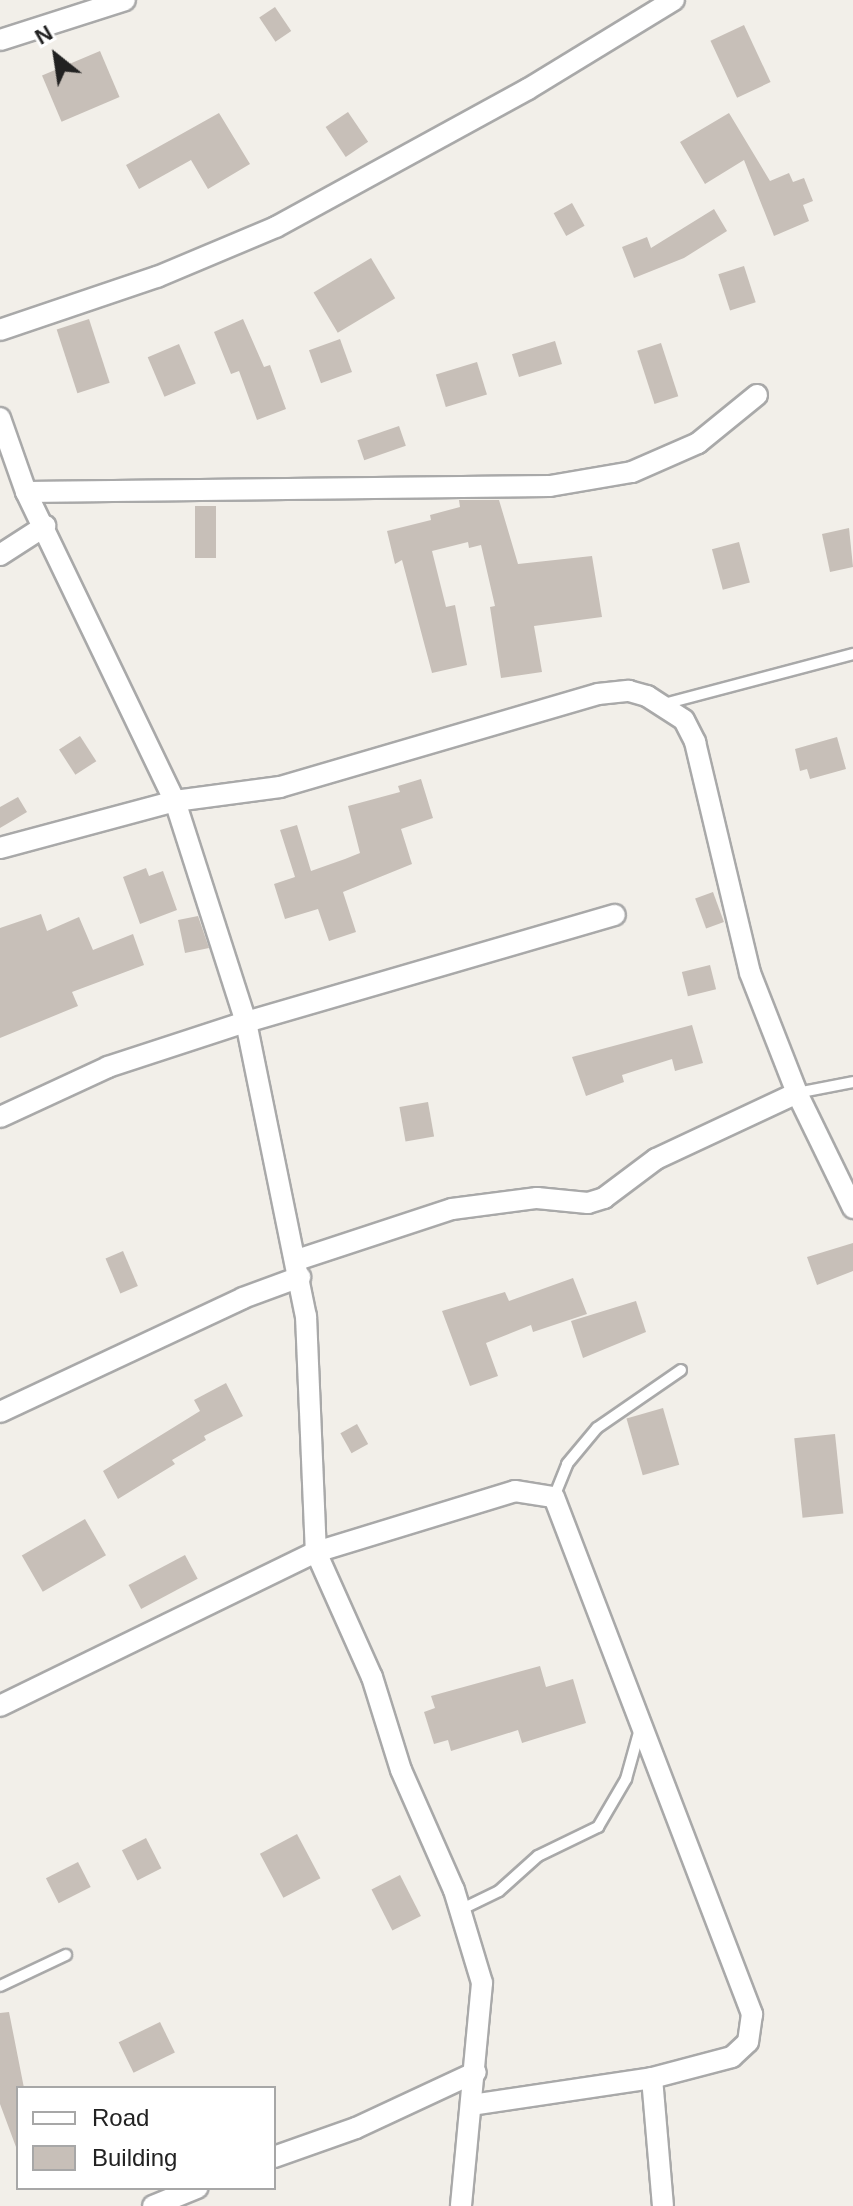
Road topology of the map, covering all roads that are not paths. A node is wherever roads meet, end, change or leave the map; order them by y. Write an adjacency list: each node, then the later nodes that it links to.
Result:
1 (125, 0): 3 (street)
2 (674, 0): 4 (street)
3 (0, 40)
4 (0, 330)
5 (757, 395): 7 (street)
6 (0, 418): 7 (street)
7 (26, 492): 8 (street)
8 (45, 526): 9 (street); 12 (street)
9 (0, 555)
10 (853, 654): 11 (lane)
11 (664, 704): 12 (street); 17 (street)
12 (175, 801): 13 (street); 15 (street)
13 (0, 848)
14 (615, 915): 15 (street)
15 (246, 1022): 18 (street); 20 (street)
16 (853, 1082): 17 (lane)
17 (797, 1093): 19 (street); 20 (street)
18 (0, 1117)
19 (853, 1208)
20 (298, 1269): 22 (street); 24 (street)
21 (681, 1370): 23 (lane)
22 (0, 1412)
23 (554, 1497): 24 (street); 26 (street)
24 (316, 1552): 25 (street); 27 (street)
25 (0, 1706)
26 (641, 1729): 27 (lane); 31 (street)
27 (460, 1910): 30 (street)
28 (66, 1955): 29 (lane)
29 (0, 1986)
30 (476, 2072): 32 (street); 33 (street)
31 (652, 2078): 32 (street); 37 (street)
32 (472, 2105): 36 (street)
33 (276, 2156)
34 (192, 2190): 35 (street)
35 (153, 2206)
36 (461, 2206)
37 (663, 2206)

